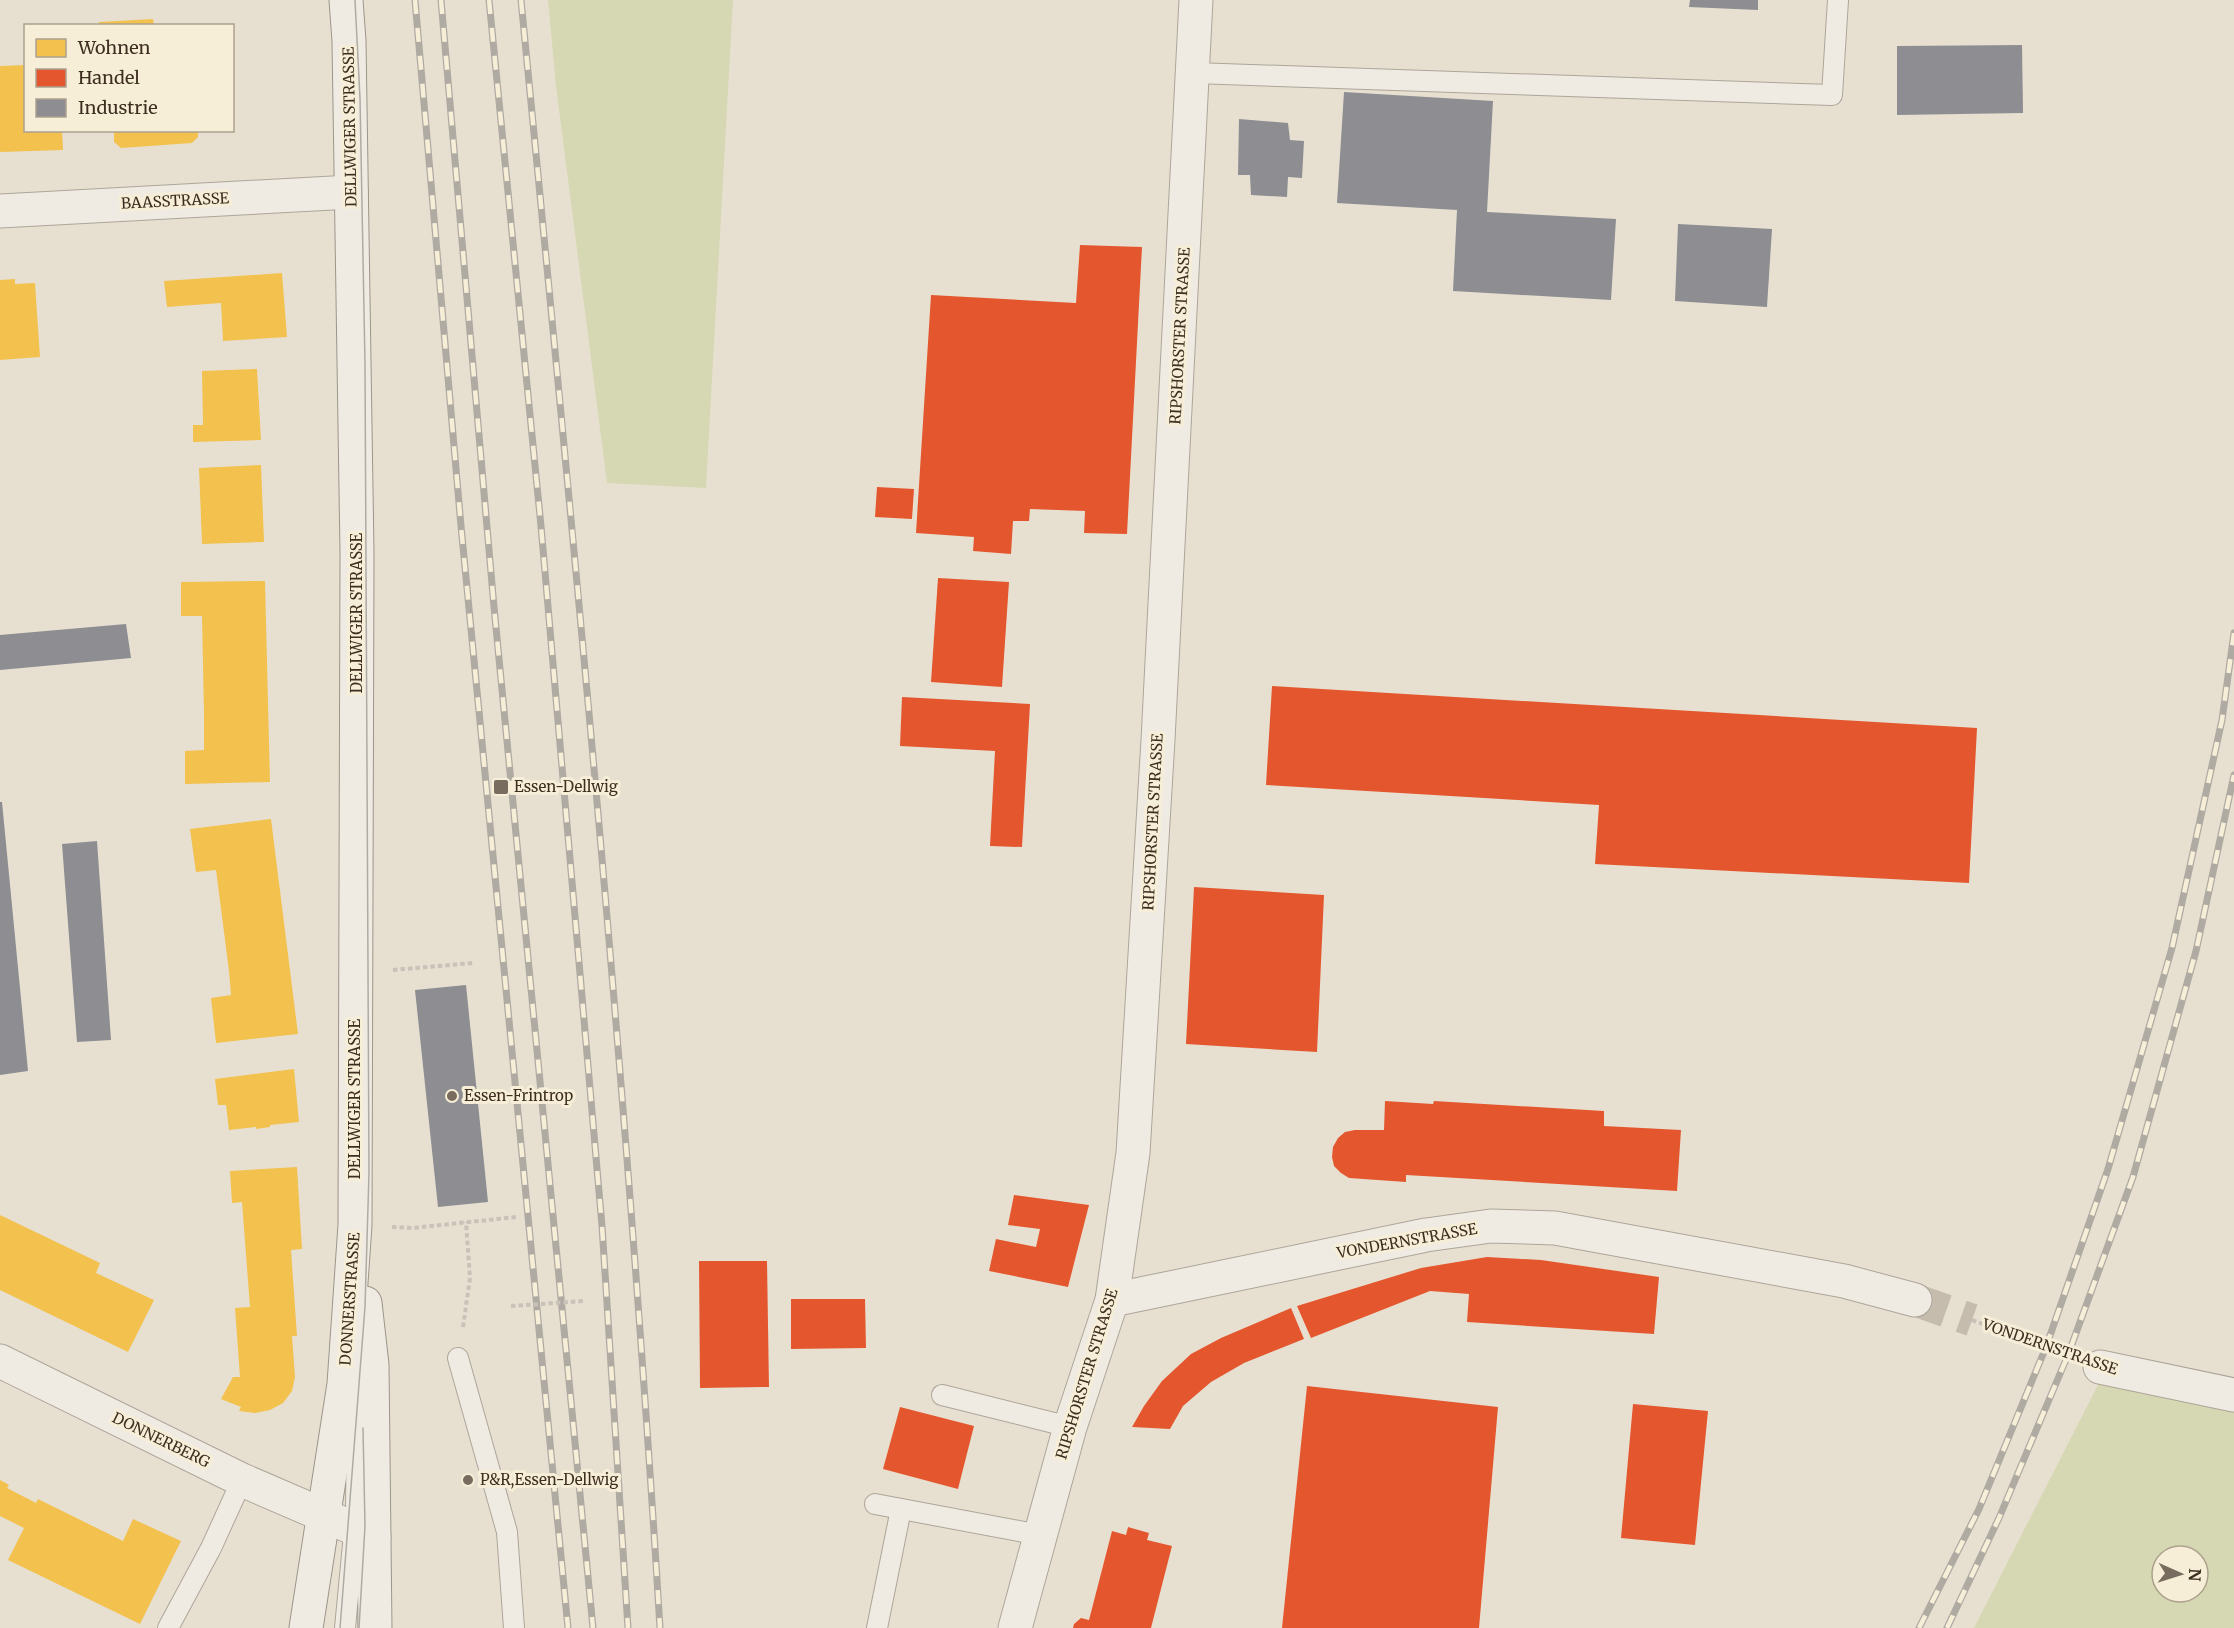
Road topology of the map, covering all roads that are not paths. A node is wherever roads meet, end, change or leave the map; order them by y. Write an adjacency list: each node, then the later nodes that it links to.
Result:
1 (346, 0): 5 (street, DELLWIGER STRASSE)
2 (1196, 0): 4 (street, RIPSHORSTER STRASSE)
3 (1838, 0): 4 (lane)
4 (1194, 73): 8 (street, RIPSHORSTER STRASSE)
5 (351, 192): 6 (street, BAASSTRASSE); 7 (street, DELLWIGER STRASSE)
6 (0, 211)
7 (355, 1225): 19 (street, DONNERSTRASSE); 20 (street, DONNERSTRASSE)
8 (1112, 1300): 9 (street, VONDERNSTRASSE); 15 (street, RIPSHORSTER STRASSE)
9 (1915, 1300)
10 (458, 1358): 26 (lane)
11 (0, 1361): 16 (street, DONNERBERG)
12 (2100, 1367): 14 (street, VONDERNSTRASSE)
13 (942, 1395): 15 (lane)
14 (2234, 1395)
15 (1070, 1427): 21 (street, RIPSHORSTER STRASSE)
16 (242, 1480): 19 (street, DONNERBERG); 22 (lane)
17 (875, 1504): 18 (lane)
18 (901, 1509): 21 (lane); 27 (lane)
19 (324, 1516): 20 (street, DONNERBERG); 23 (street, DONNERSTRASSE)
20 (364, 1533): 24 (lane); 25 (street, DONNERSTRASSE)
21 (1040, 1535): 28 (street, RIPSHORSTER STRASSE)
22 (168, 1628)
23 (306, 1628)
24 (345, 1628)
25 (375, 1628)
26 (514, 1628)
27 (877, 1628)
28 (1015, 1628)

